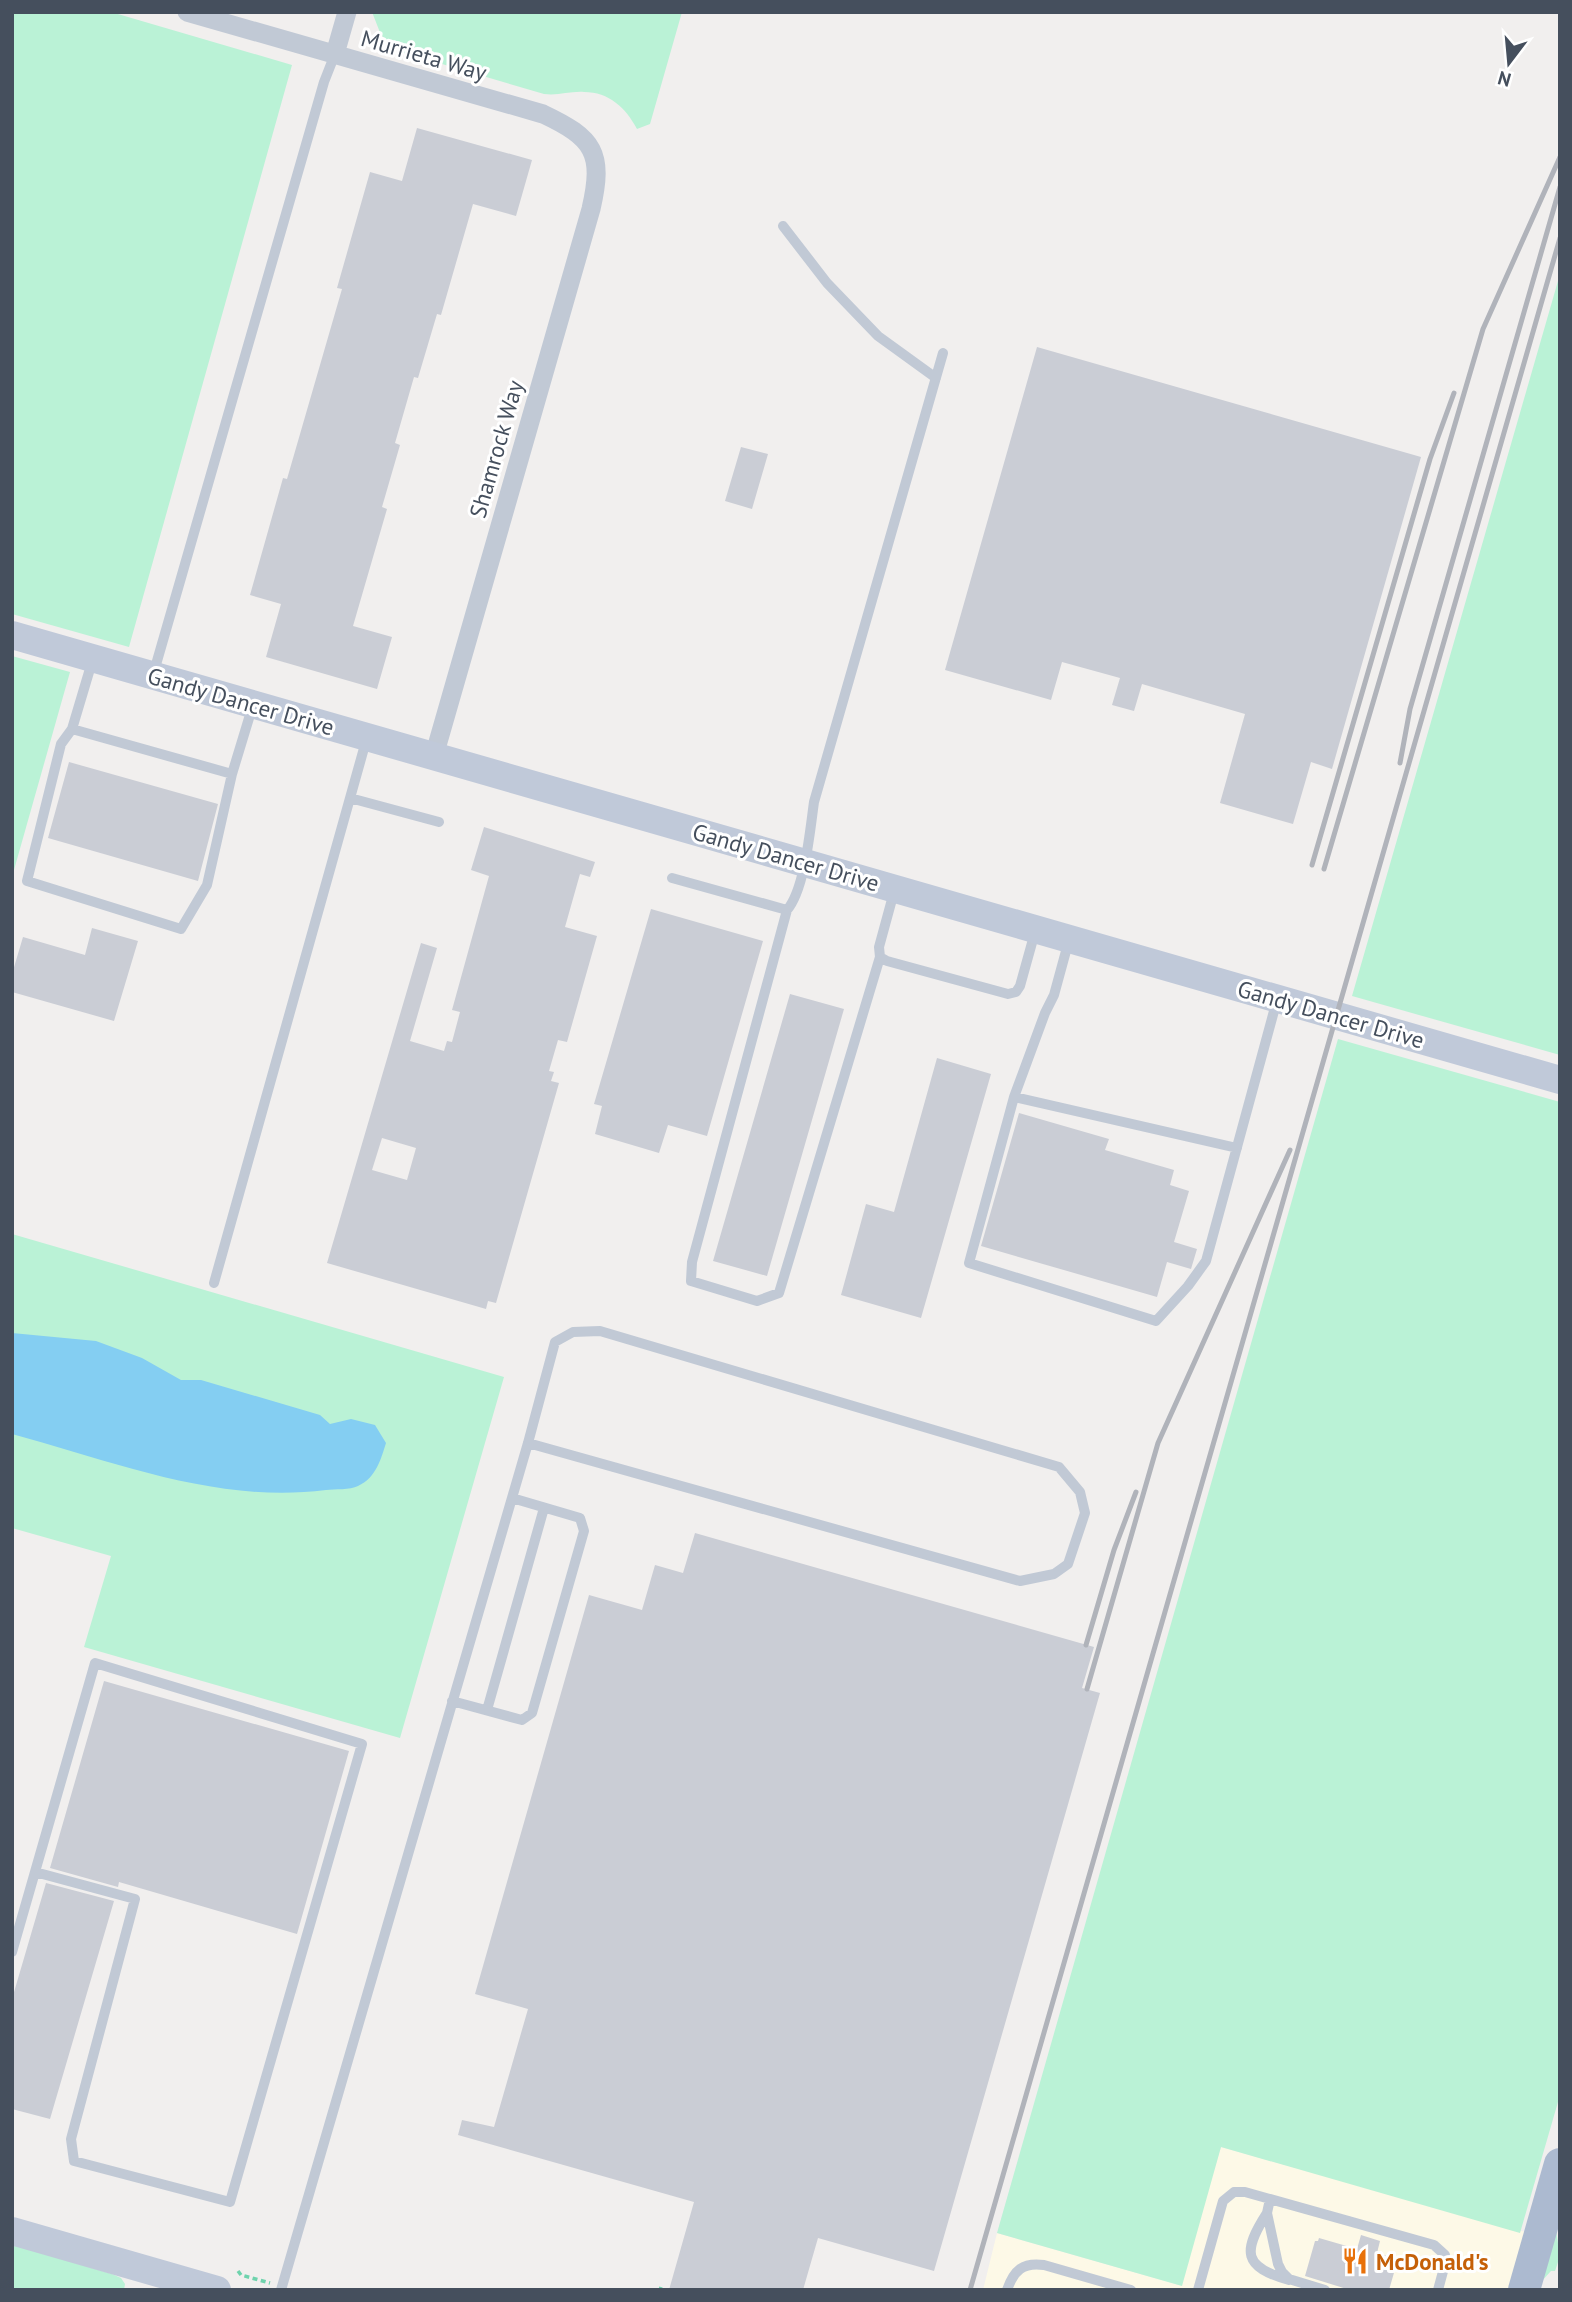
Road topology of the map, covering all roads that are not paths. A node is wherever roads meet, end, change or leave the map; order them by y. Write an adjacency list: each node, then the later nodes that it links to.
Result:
1 (187, 12): 3 (street, Murrieta Way)
2 (347, 12): 3 (street)
3 (335, 54): 4 (street, Murrieta Way); 10 (lane)
4 (594, 156): 14 (street, Shamrock Way)
5 (783, 226): 7 (lane)
6 (943, 353): 7 (lane)
7 (936, 378): 18 (lane)
8 (12, 635): 9 (street, Gandy Dancer Drive)
9 (93, 658): 10 (street, Gandy Dancer Drive); 12 (lane)
10 (153, 675): 11 (street, Gandy Dancer Drive)
11 (253, 704): 13 (street, Gandy Dancer Drive); 15 (lane)
12 (72, 729): 15 (lane); 15 (lane)
13 (367, 737): 14 (street, Gandy Dancer Drive); 16 (lane)
14 (434, 755): 18 (street, Gandy Dancer Drive)
15 (232, 774)
16 (350, 798): 17 (lane); 29 (lane)
17 (439, 822)
18 (804, 862): 20 (street, Gandy Dancer Drive); 21 (lane)
19 (672, 878): 21 (lane)
20 (895, 888): 22 (street, Gandy Dancer Drive); 24 (lane)
21 (787, 910): 24 (lane)
22 (1036, 928): 23 (street, Gandy Dancer Drive); 24 (lane)
23 (1070, 937): 25 (street, Gandy Dancer Drive); 27 (lane)
24 (880, 957)
25 (1277, 999): 26 (street, Gandy Dancer Drive); 28 (lane)
26 (1560, 1080)
27 (1014, 1097): 28 (lane); 28 (lane)
28 (1237, 1148)
29 (214, 1283)
30 (528, 1443): 30 (lane); 31 (lane)
31 (512, 1498): 32 (lane); 33 (lane)
32 (544, 1508): 34 (lane); 34 (lane)
33 (452, 1701): 34 (lane); 42 (lane)
34 (487, 1710)
35 (35, 1872): 35 (lane); 36 (lane)
36 (12, 1952)
37 (1560, 2164): 49 (main road)
38 (1270, 2199): 39 (lane); 46 (lane); 48 (lane)
39 (1267, 2214): 41 (lane); 41 (lane)
40 (12, 2231): 43 (street)
41 (1300, 2283): 47 (lane)
42 (281, 2288)
43 (217, 2290)
44 (1007, 2290): 45 (lane)
45 (1131, 2290)
46 (1198, 2290)
47 (1325, 2290)
48 (1438, 2290)
49 (1524, 2290)

